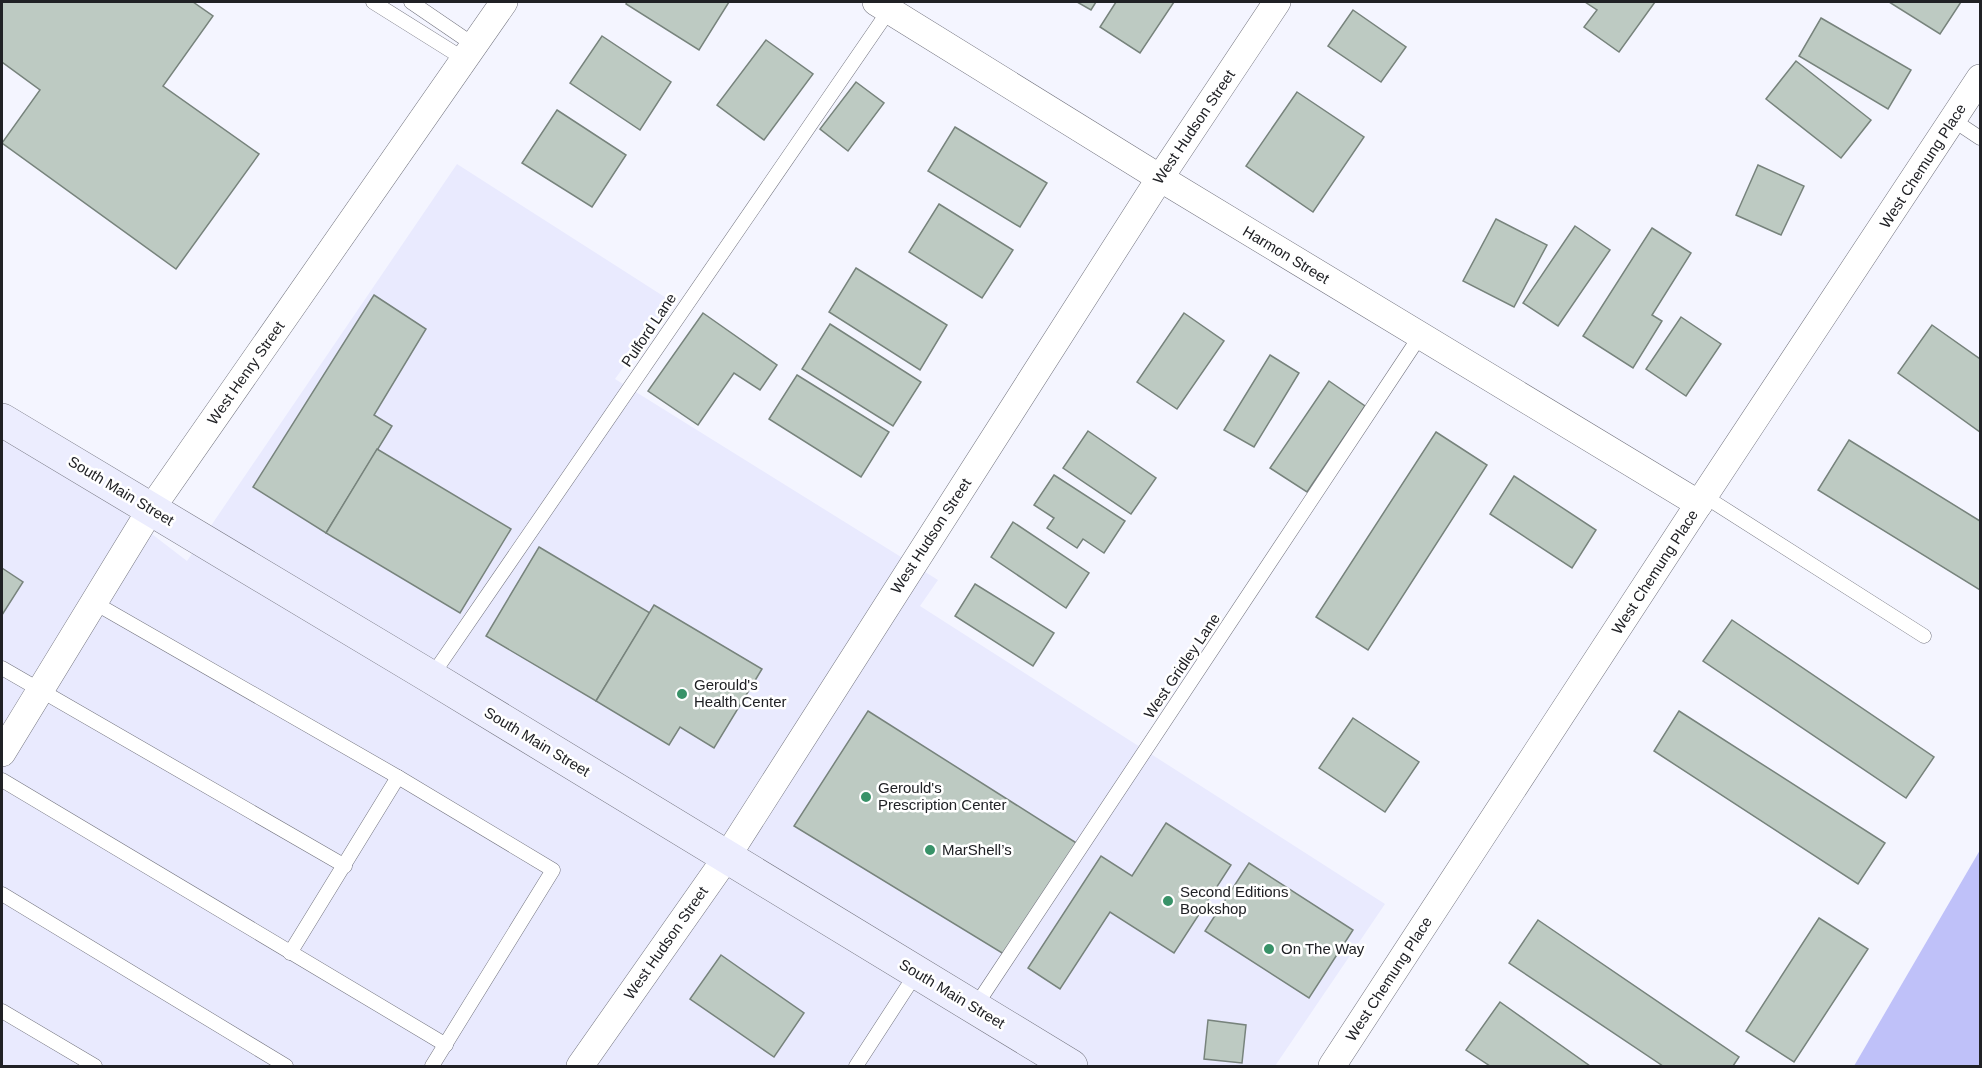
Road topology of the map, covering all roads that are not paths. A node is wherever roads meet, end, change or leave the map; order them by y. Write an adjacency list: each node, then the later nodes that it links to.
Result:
1 (373, 2): 6 (lane)
2 (411, 2): 6 (lane)
3 (504, 2): 6 (street, West Henry Street)
4 (1277, 2): 10 (street, West Hudson Street)
5 (887, 4): 10 (street, Harmon Street); 18 (lane, Pulford Lane)
6 (469, 52): 14 (street, West Henry Street)
7 (1980, 78): 8 (street, West Chemung Place)
8 (1953, 120): 9 (lane); 13 (street, West Chemung Place)
9 (1980, 138)
10 (1160, 178): 11 (street, Harmon Street); 23 (street, West Hudson Street)
11 (1420, 336): 13 (street, Harmon Street); 28 (lane, West Gridley Lane)
12 (2, 420): 14 (main road, South Main Street)
13 (1702, 500): 16 (lane); 37 (street, West Chemung Place)
14 (151, 509): 15 (street, West Henry Street); 18 (main road, South Main Street)
15 (93, 602): 19 (street, West Henry Street); 21 (lane)
16 (1924, 636)
17 (2, 668): 19 (lane)
18 (431, 677): 23 (main road, South Main Street)
19 (41, 691): 20 (street, West Henry Street); 24 (lane)
20 (2, 753)
21 (398, 777): 24 (lane); 30 (lane)
22 (2, 780): 26 (lane)
23 (726, 858): 27 (main road, South Main Street); 34 (street, West Hudson Street)
24 (345, 866): 26 (lane)
25 (2, 894): 32 (lane)
26 (290, 953): 30 (lane)
27 (917, 972): 28 (main road, South Main Street); 35 (lane)
28 (965, 1002): 36 (main road, South Main Street)
29 (2, 1011): 31 (lane)
30 (446, 1045): 33 (lane)
31 (95, 1066)
32 (286, 1066)
33 (432, 1066)
34 (580, 1066)
35 (856, 1066)
36 (1071, 1066)
37 (1332, 1066)

